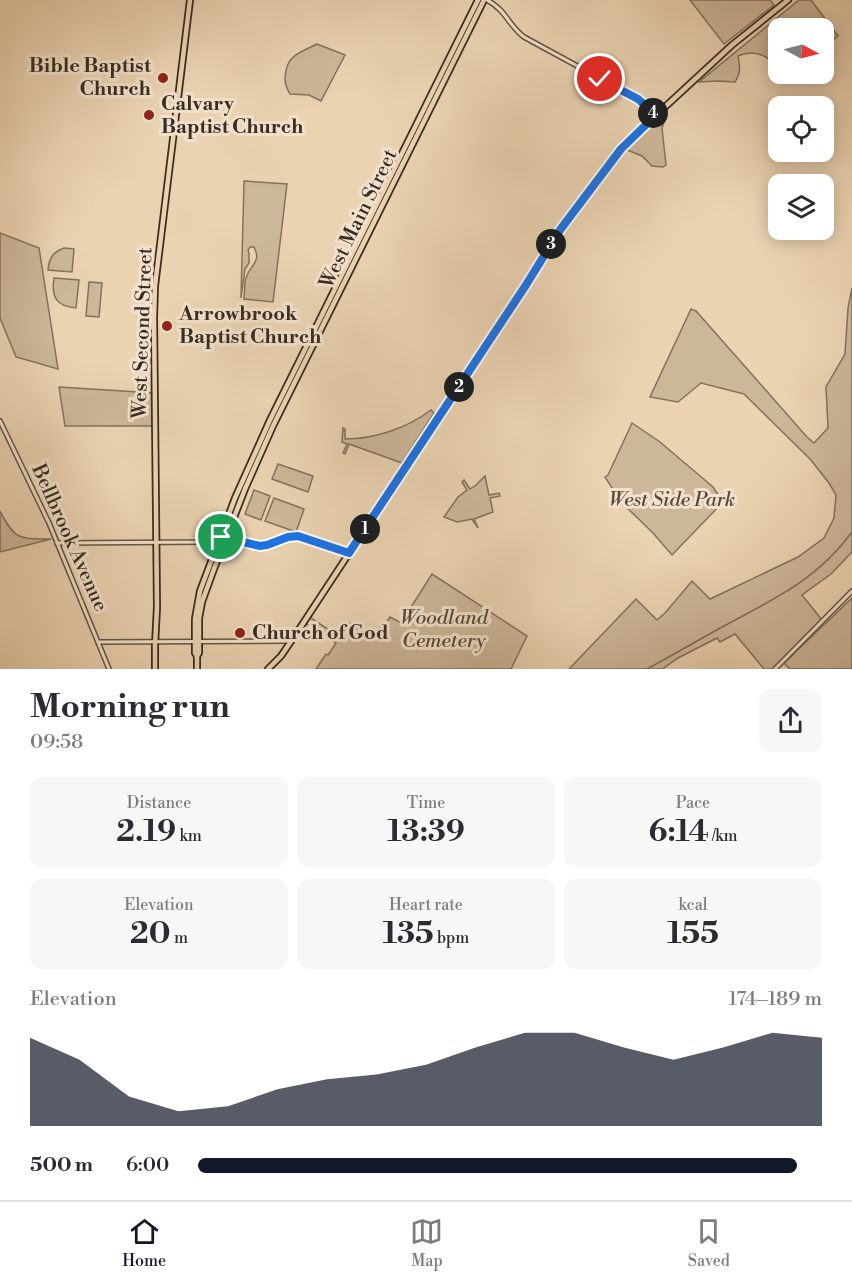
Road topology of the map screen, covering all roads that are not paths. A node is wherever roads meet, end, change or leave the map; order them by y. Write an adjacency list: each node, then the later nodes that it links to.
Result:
1 (190, 0): 8 (main road, West Second Street)
2 (477, 0): 7 (main road, West Main Street)
3 (485, 0): 5 (street); 7 (main road, West Main Street)
4 (788, 0): 5 (main road)
5 (656, 115): 10 (main road)
6 (0, 421): 9 (street, Bellbrook Avenue)
7 (222, 541): 8 (street); 10 (street); 13 (main road, West Main Street)
8 (156, 542): 9 (street); 12 (main road, West Second Street)
9 (57, 543): 15 (street, Bellbrook Avenue)
10 (349, 553): 14 (main road)
11 (852, 591): 20 (street)
12 (155, 641): 13 (street); 15 (street); 17 (main road, West Second Street)
13 (197, 641): 14 (street); 18 (main road, West Main Street)
14 (291, 641): 19 (main road)
15 (97, 642): 16 (street, Bellbrook Avenue)
16 (109, 669)
17 (155, 669)
18 (197, 669)
19 (268, 669)
20 (775, 669)

